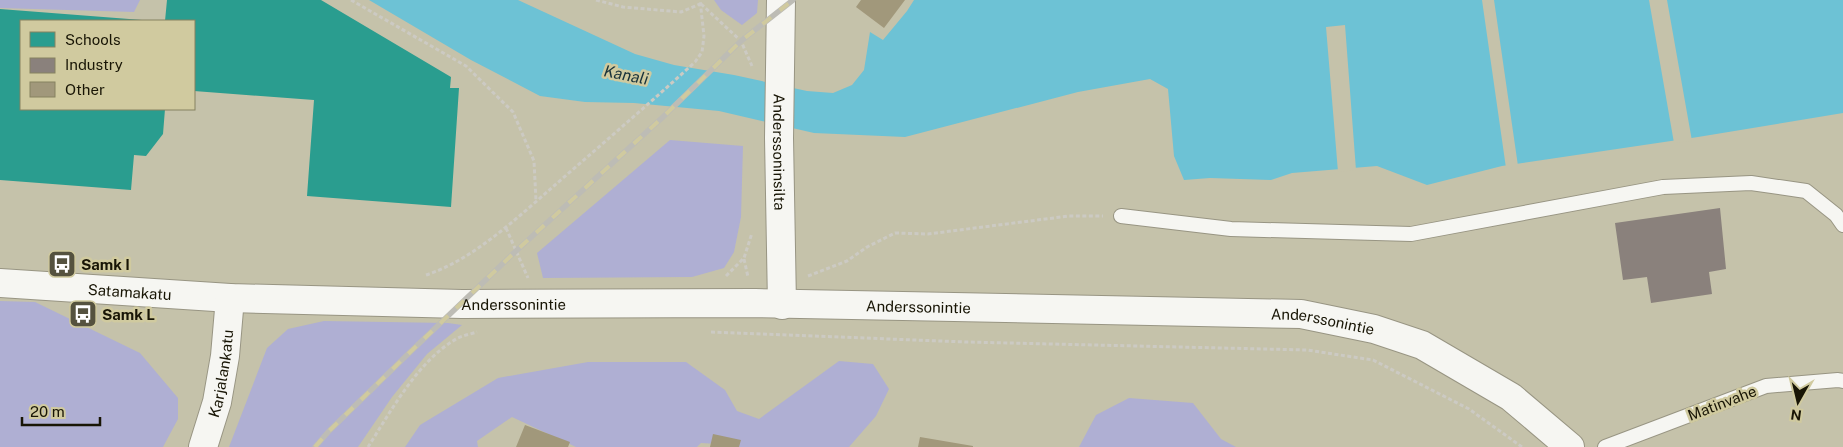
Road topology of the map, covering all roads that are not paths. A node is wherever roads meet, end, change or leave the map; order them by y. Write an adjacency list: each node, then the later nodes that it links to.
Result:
1 (781, 0): 5 (main road, Anderssoninsilta)
2 (1121, 216): 3 (lane)
3 (1843, 225)
4 (0, 283): 6 (main road, Satamakatu)
5 (782, 295): 6 (main road, Anderssonintie); 9 (main road, Anderssonintie)
6 (230, 298): 8 (main road, Karjalankatu)
7 (1841, 377): 10 (lane, Matinvahe)
8 (203, 447)
9 (1570, 447)
10 (1605, 447)

